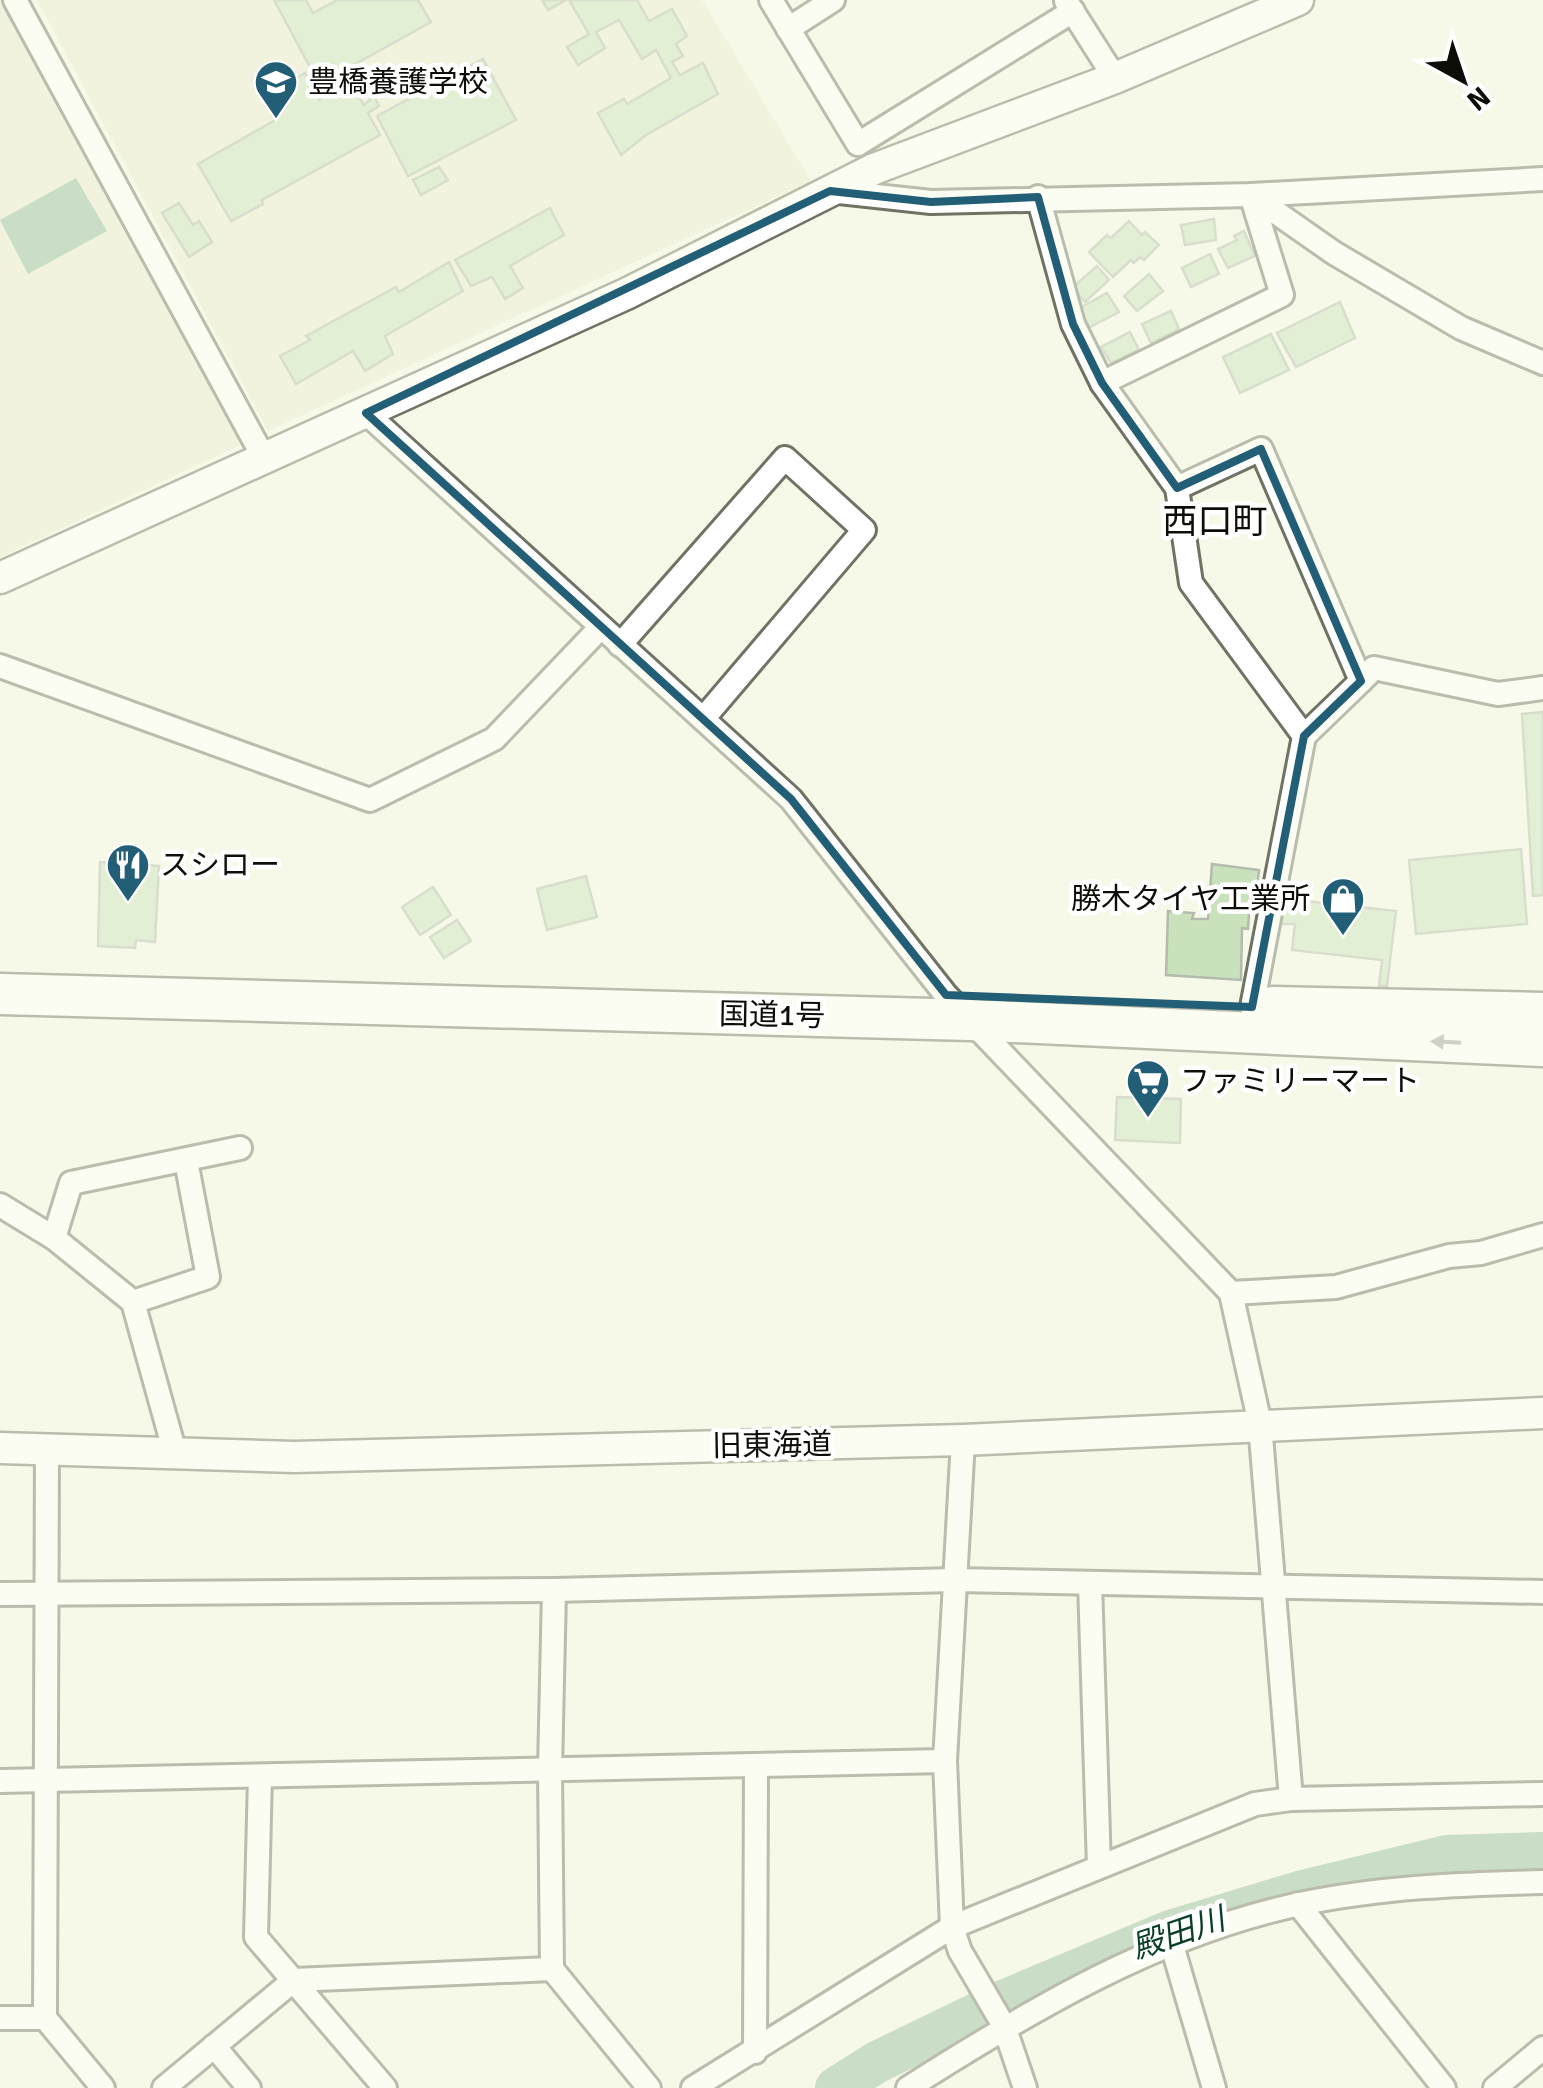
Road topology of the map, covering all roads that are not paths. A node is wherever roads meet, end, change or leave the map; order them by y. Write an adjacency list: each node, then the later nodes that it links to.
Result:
1 (16, 0): 15 (street)
2 (771, 0): 6 (street)
3 (833, 0): 6 (street)
4 (1298, 0): 7 (street)
5 (1069, 6): 6 (street); 7 (street)
6 (788, 28)
7 (1116, 78): 9 (street)
8 (1543, 180): 10 (street)
9 (830, 191): 11 (street); 14 (street)
10 (1252, 195): 11 (street); 12 (street); 13 (street)
11 (1038, 197): 13 (street)
12 (1543, 363)
13 (1102, 383): 16 (street)
14 (366, 413): 15 (street); 18 (street)
15 (265, 460): 17 (street)
16 (1177, 488): 21 (street); 24 (street)
17 (0, 578)
18 (601, 627): 19 (street); 20 (street)
19 (620, 644): 23 (street); 23 (street)
20 (0, 666)
21 (1361, 681): 22 (street); 24 (street)
22 (1543, 688)
23 (703, 720): 27 (street)
24 (1304, 736): 28 (street)
25 (0, 966): 27 (highway, 国道1号)
26 (0, 994): 27 (highway, 国道1号)
27 (958, 1007): 28 (highway, 国道1号); 30 (highway, 国道1号, one-way to 27); 36 (street)
28 (1252, 1007): 29 (highway, 国道1号)
29 (1543, 1013)
30 (1543, 1046)
31 (240, 1148): 32 (street)
32 (186, 1162): 35 (street); 37 (street)
33 (0, 1205): 35 (street)
34 (1543, 1235): 36 (street)
35 (54, 1238): 37 (street)
36 (1231, 1293): 39 (street)
37 (132, 1302): 43 (street)
38 (1543, 1413): 39 (street, 旧東海道)
39 (1260, 1424): 40 (street, 旧東海道); 46 (street)
40 (963, 1440): 43 (street, 旧東海道); 44 (street)
41 (0, 1448): 42 (street, 旧東海道)
42 (47, 1450): 43 (street, 旧東海道); 50 (street)
43 (175, 1454)
44 (955, 1580): 45 (street); 47 (street); 51 (street)
45 (1090, 1582): 46 (street); 59 (street)
46 (1273, 1587): 48 (street); 58 (street)
47 (554, 1590): 50 (street); 53 (street)
48 (1543, 1592)
49 (0, 1594): 50 (street)
50 (46, 1594): 56 (street)
51 (945, 1761): 52 (street); 62 (street)
52 (756, 1765): 53 (street); 71 (street)
53 (550, 1770): 54 (street); 64 (street)
54 (260, 1776): 56 (street); 65 (street)
55 (0, 1781): 56 (street)
56 (46, 1781): 67 (street)
57 (1543, 1794): 58 (street)
58 (1291, 1799): 59 (street)
59 (1099, 1867): 62 (street)
60 (1543, 1882): 61 (street)
61 (1298, 1904): 63 (street); 81 (street)
62 (952, 1926): 68 (street); 71 (street)
63 (1170, 1942): 68 (street); 80 (street)
64 (552, 1969): 65 (street); 76 (street)
65 (294, 1980): 69 (street); 75 (street)
66 (0, 2018): 67 (street)
67 (45, 2018): 72 (street)
68 (1000, 2020): 78 (street); 79 (street)
69 (214, 2046): 73 (street); 74 (street)
70 (1543, 2048): 82 (street)
71 (755, 2052): 77 (street)
72 (104, 2088)
73 (164, 2088)
74 (249, 2088)
75 (385, 2088)
76 (648, 2088)
77 (693, 2088)
78 (908, 2088)
79 (1025, 2088)
80 (1214, 2088)
81 (1444, 2088)
82 (1494, 2088)

